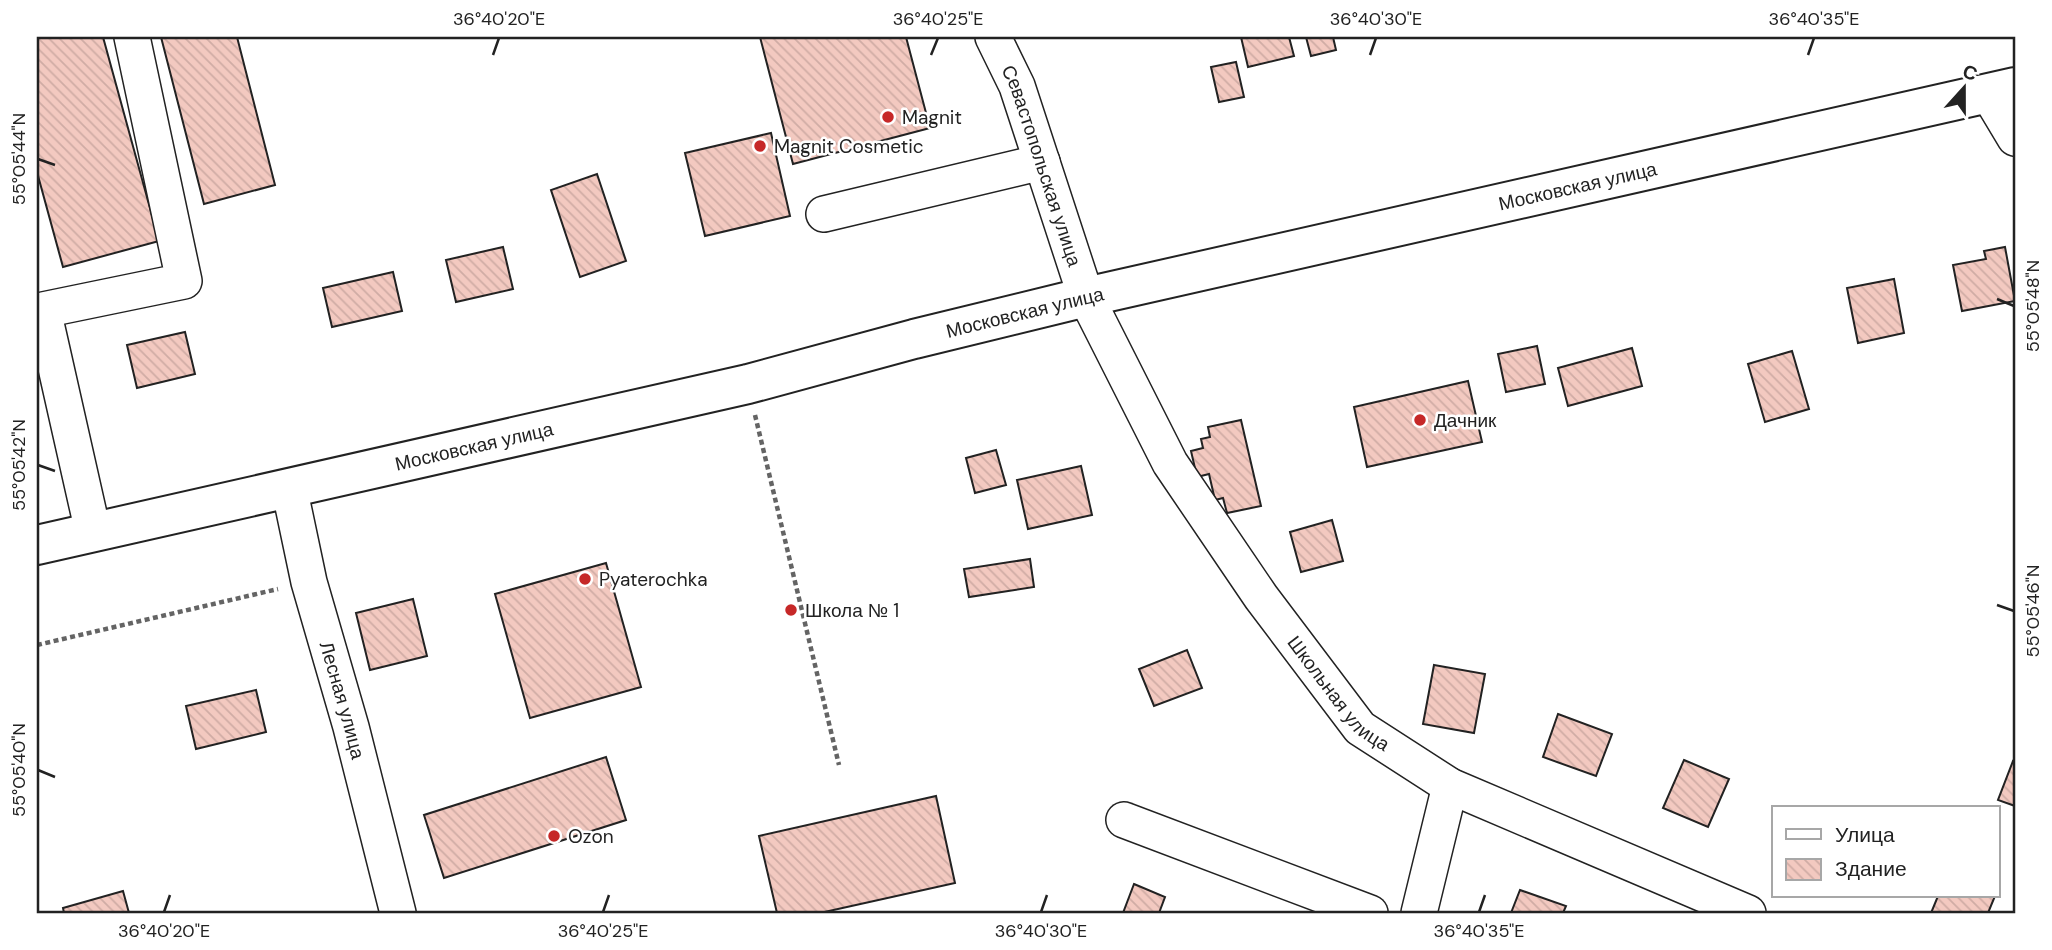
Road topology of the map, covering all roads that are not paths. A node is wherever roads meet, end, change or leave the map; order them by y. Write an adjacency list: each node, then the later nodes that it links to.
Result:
1 (132, 37): 9 (street)
2 (993, 37): 5 (street, Севастопольская улица)
3 (2002, 90): 4 (street); 7 (highway, Московская улица)
4 (2015, 138)
5 (1042, 162): 6 (street); 7 (street, Севастопольская улица)
6 (824, 214)
7 (1086, 297): 8 (highway, Московская улица); 11 (street, Школьная улица)
8 (289, 487): 9 (highway, Московская улица); 13 (street, Лесная улица)
9 (93, 532): 10 (highway, Московская улица)
10 (37, 545)
11 (1450, 786): 15 (street); 16 (street, Школьная улица)
12 (1124, 820): 14 (street)
13 (398, 913)
14 (1370, 913)
15 (1419, 913)
16 (1748, 913)

